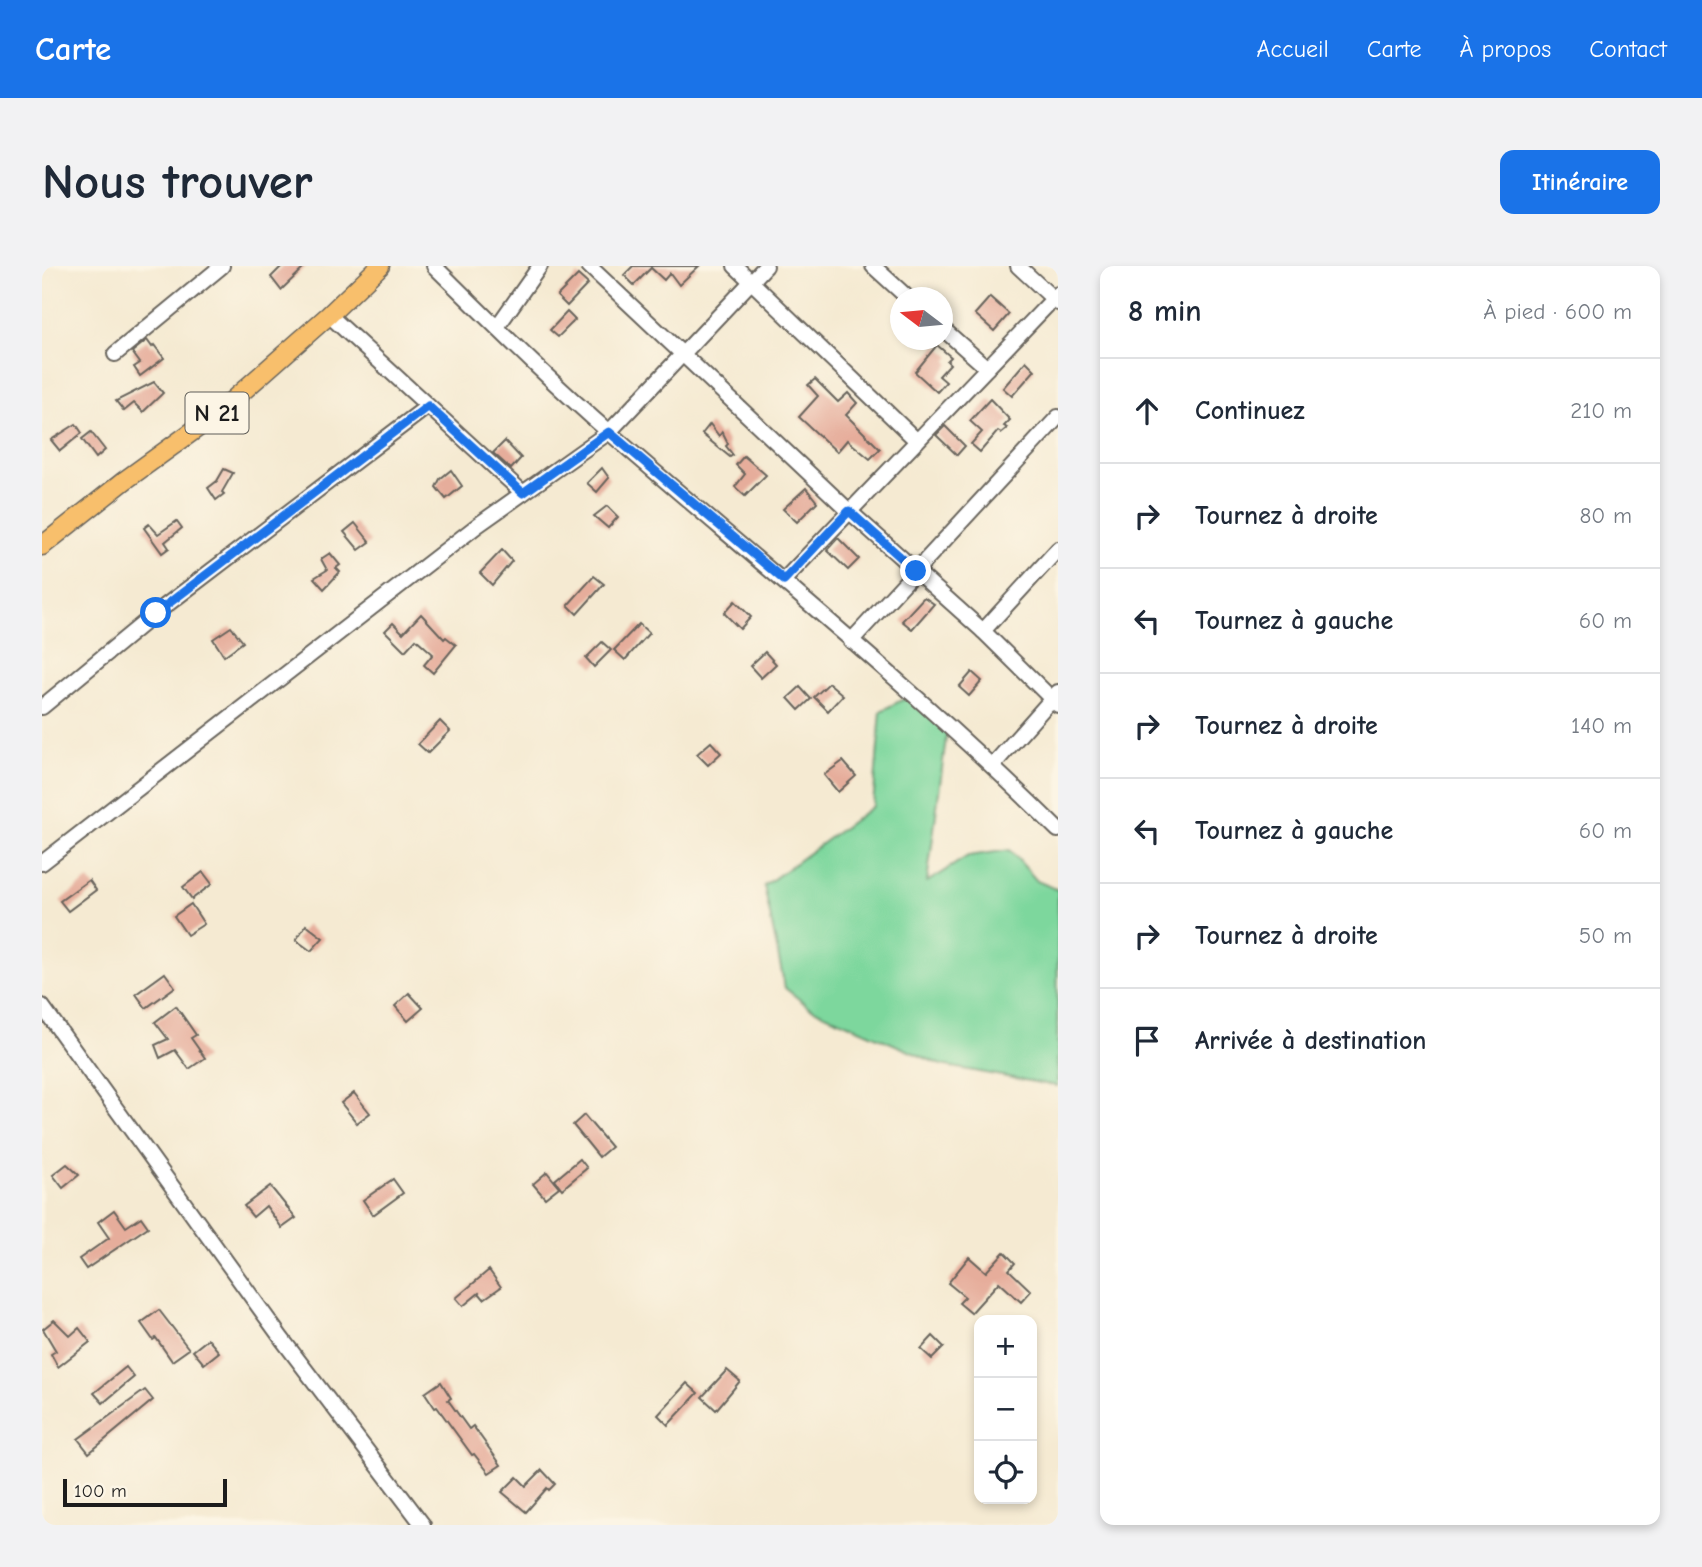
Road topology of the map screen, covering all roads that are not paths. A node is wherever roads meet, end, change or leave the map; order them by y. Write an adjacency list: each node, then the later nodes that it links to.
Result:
1 (222, 266): 16 (street)
2 (380, 266): 13 (main road, N 21)
3 (434, 266): 14 (street)
4 (540, 266): 14 (street)
5 (589, 266): 17 (street)
6 (735, 266): 10 (street)
7 (766, 266): 10 (street)
8 (873, 266): 11 (street)
9 (1018, 266): 12 (street)
10 (751, 282): 17 (street); 22 (street)
11 (896, 287)
12 (1056, 299): 18 (street)
13 (329, 315): 19 (street); 25 (main road, N 21)
14 (497, 327): 21 (street)
15 (953, 337): 18 (street)
16 (115, 354)
17 (682, 354): 21 (street); 24 (street)
18 (987, 368): 22 (street)
19 (428, 406): 23 (street); 32 (street)
20 (1058, 417): 27 (street)
21 (609, 432): 23 (street); 28 (street)
22 (917, 441): 24 (street)
23 (523, 493): 35 (street)
24 (849, 511): 27 (street); 28 (street)
25 (42, 546)
26 (1058, 549): 29 (street)
27 (916, 571): 29 (street); 30 (street)
28 (784, 580): 30 (street)
29 (983, 631): 31 (street)
30 (850, 641): 33 (street)
31 (1056, 698): 33 (street)
32 (42, 707)
33 (993, 765): 34 (street)
34 (1058, 831)
35 (42, 863)
36 (42, 1006): 37 (street)
37 (423, 1525)

